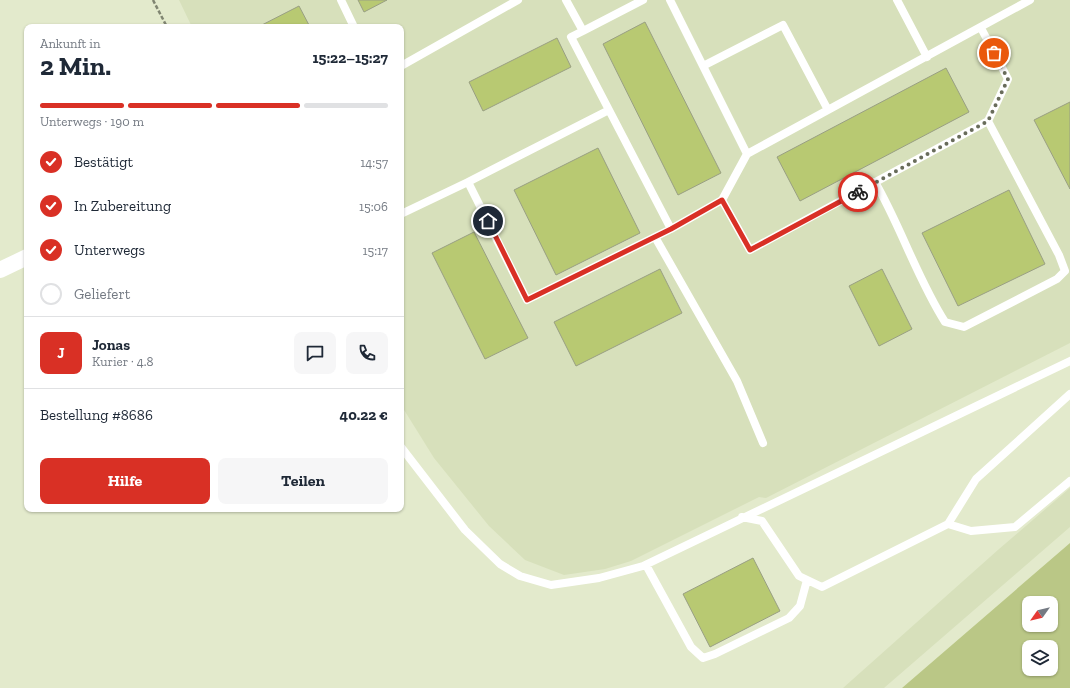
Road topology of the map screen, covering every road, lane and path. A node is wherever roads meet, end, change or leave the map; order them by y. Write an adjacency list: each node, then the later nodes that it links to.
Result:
1 (154, 0): 9 (path)
2 (342, 0): 10 (lane)
3 (518, 0): 14 (lane)
4 (566, 0): 12 (lane)
5 (643, 0): 12 (lane)
6 (670, 0): 15 (lane)
7 (897, 0): 13 (lane)
8 (1030, 0): 11 (lane)
9 (166, 24)
10 (353, 24)
11 (981, 28): 13 (lane); 18 (lane)
12 (583, 31): 16 (lane)
13 (927, 57): 17 (lane)
14 (404, 64)
15 (703, 66): 17 (lane); 19 (lane)
16 (609, 110): 20 (lane); 24 (lane)
17 (828, 110): 19 (lane)
18 (988, 121): 21 (lane); 27 (lane)
19 (747, 154): 22 (lane)
20 (468, 182): 23 (lane); 25 (lane)
21 (875, 182): 22 (lane); 27 (lane)
22 (722, 200): 24 (lane)
23 (404, 213)
24 (671, 229): 25 (lane)
25 (655, 237): 31 (lane)
26 (24, 258): 28 (street)
27 (1068, 269)
28 (0, 270)
29 (1070, 361): 34 (lane)
30 (1070, 394): 35 (lane)
31 (763, 443)
32 (404, 451): 36 (lane)
33 (1070, 481): 35 (lane)
34 (742, 517): 36 (lane); 37 (lane)
35 (948, 524): 37 (lane)
36 (646, 564): 37 (lane)
37 (807, 580)

